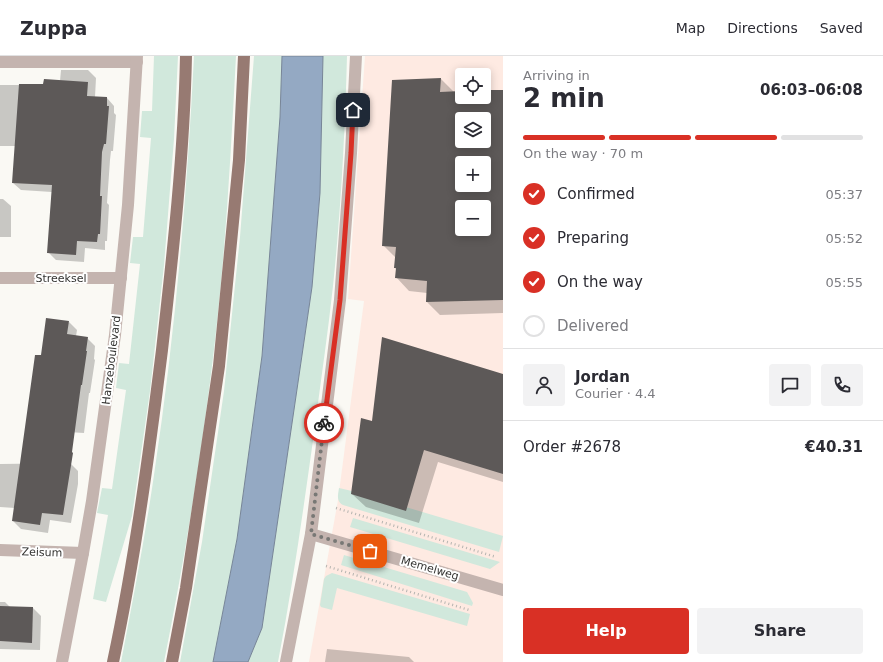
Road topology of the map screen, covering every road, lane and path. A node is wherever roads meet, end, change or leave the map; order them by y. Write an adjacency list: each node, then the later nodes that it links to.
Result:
1 (186, 56): 17 (main road)
2 (244, 56): 18 (main road)
3 (356, 56): 8 (street)
4 (137, 59): 5 (street); 7 (street, Hanzeboulevard)
5 (0, 62)
6 (0, 278): 7 (street, Streeksel)
7 (121, 278): 11 (street, Hanzeboulevard)
8 (315, 501): 9 (street); 12 (path)
9 (311, 534): 13 (street); 14 (street, Memelweg)
10 (0, 550): 11 (street, Zeisum)
11 (83, 553): 16 (street, Hanzeboulevard)
12 (496, 557)
13 (306, 560): 15 (path); 19 (street)
14 (503, 590)
15 (469, 610)
16 (62, 662)
17 (113, 662)
18 (172, 662)
19 (286, 662)

